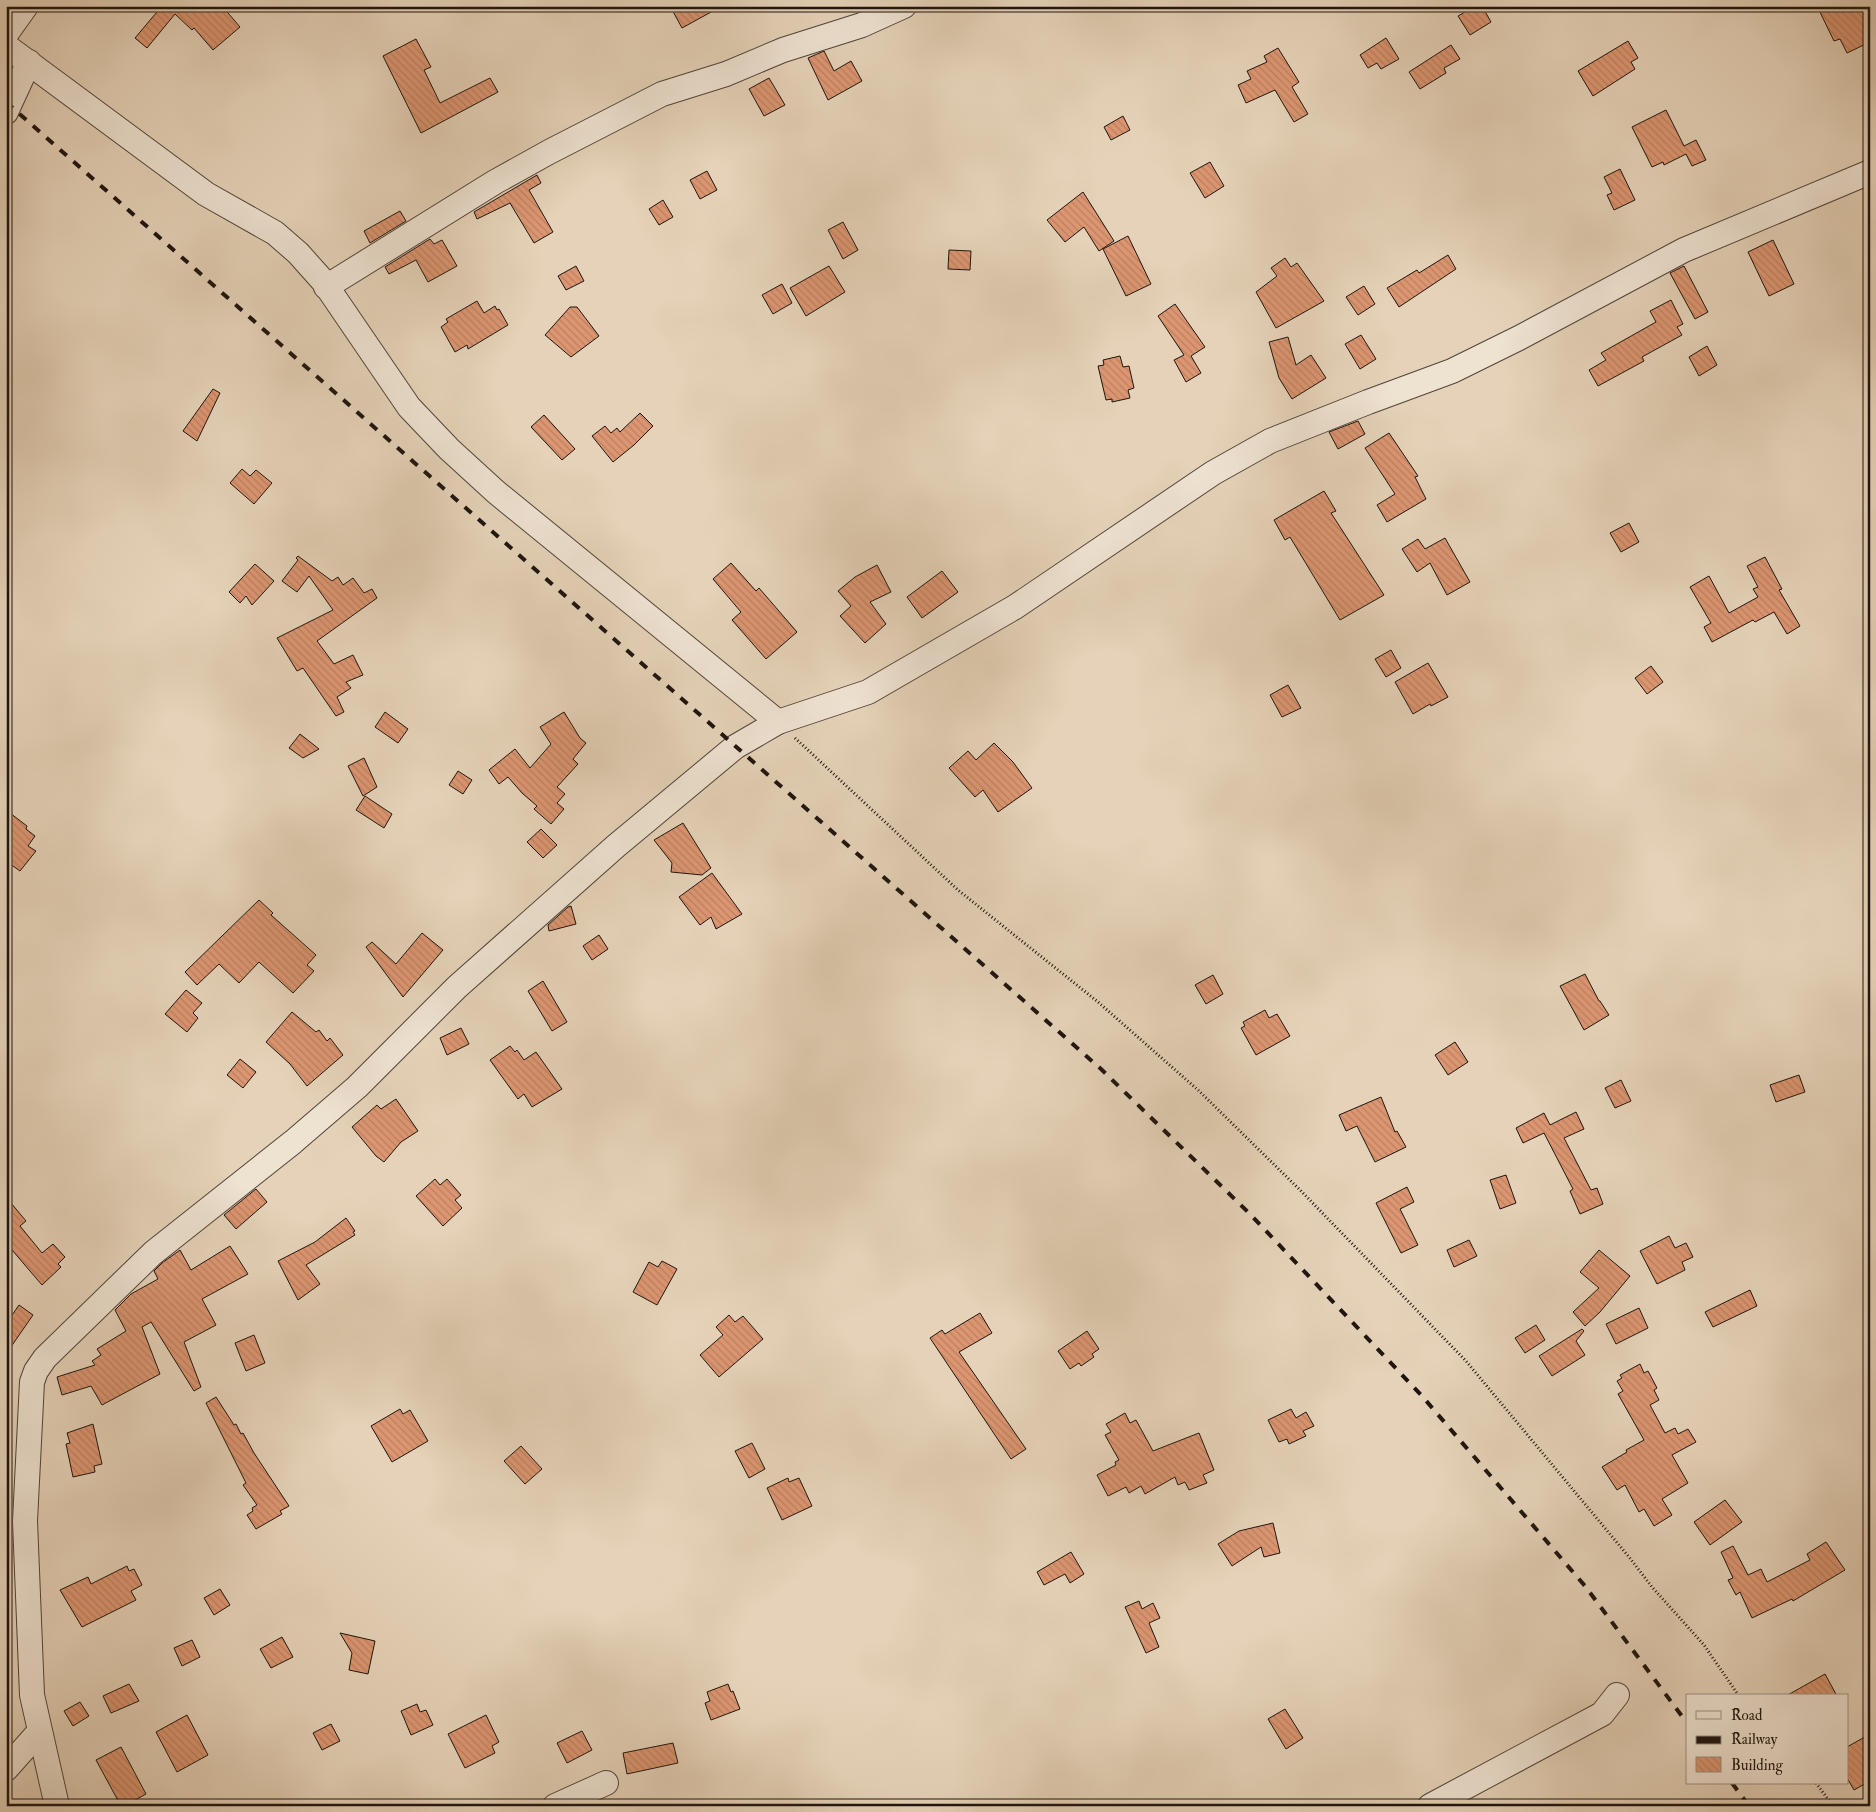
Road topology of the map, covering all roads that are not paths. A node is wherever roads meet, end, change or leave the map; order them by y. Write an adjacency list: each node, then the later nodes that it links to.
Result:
1 (26, 6): 3 (street)
2 (904, 6): 8 (street)
3 (6, 34)
4 (6, 46): 5 (street)
5 (29, 62): 6 (street); 8 (street)
6 (6, 112)
7 (1870, 172): 9 (street)
8 (326, 287): 9 (street)
9 (778, 722): 11 (street)
10 (1617, 1694): 16 (street)
11 (39, 1732): 12 (street); 14 (street)
12 (6, 1769)
13 (606, 1783): 15 (street)
14 (57, 1806)
15 (555, 1806)
16 (1430, 1806)

